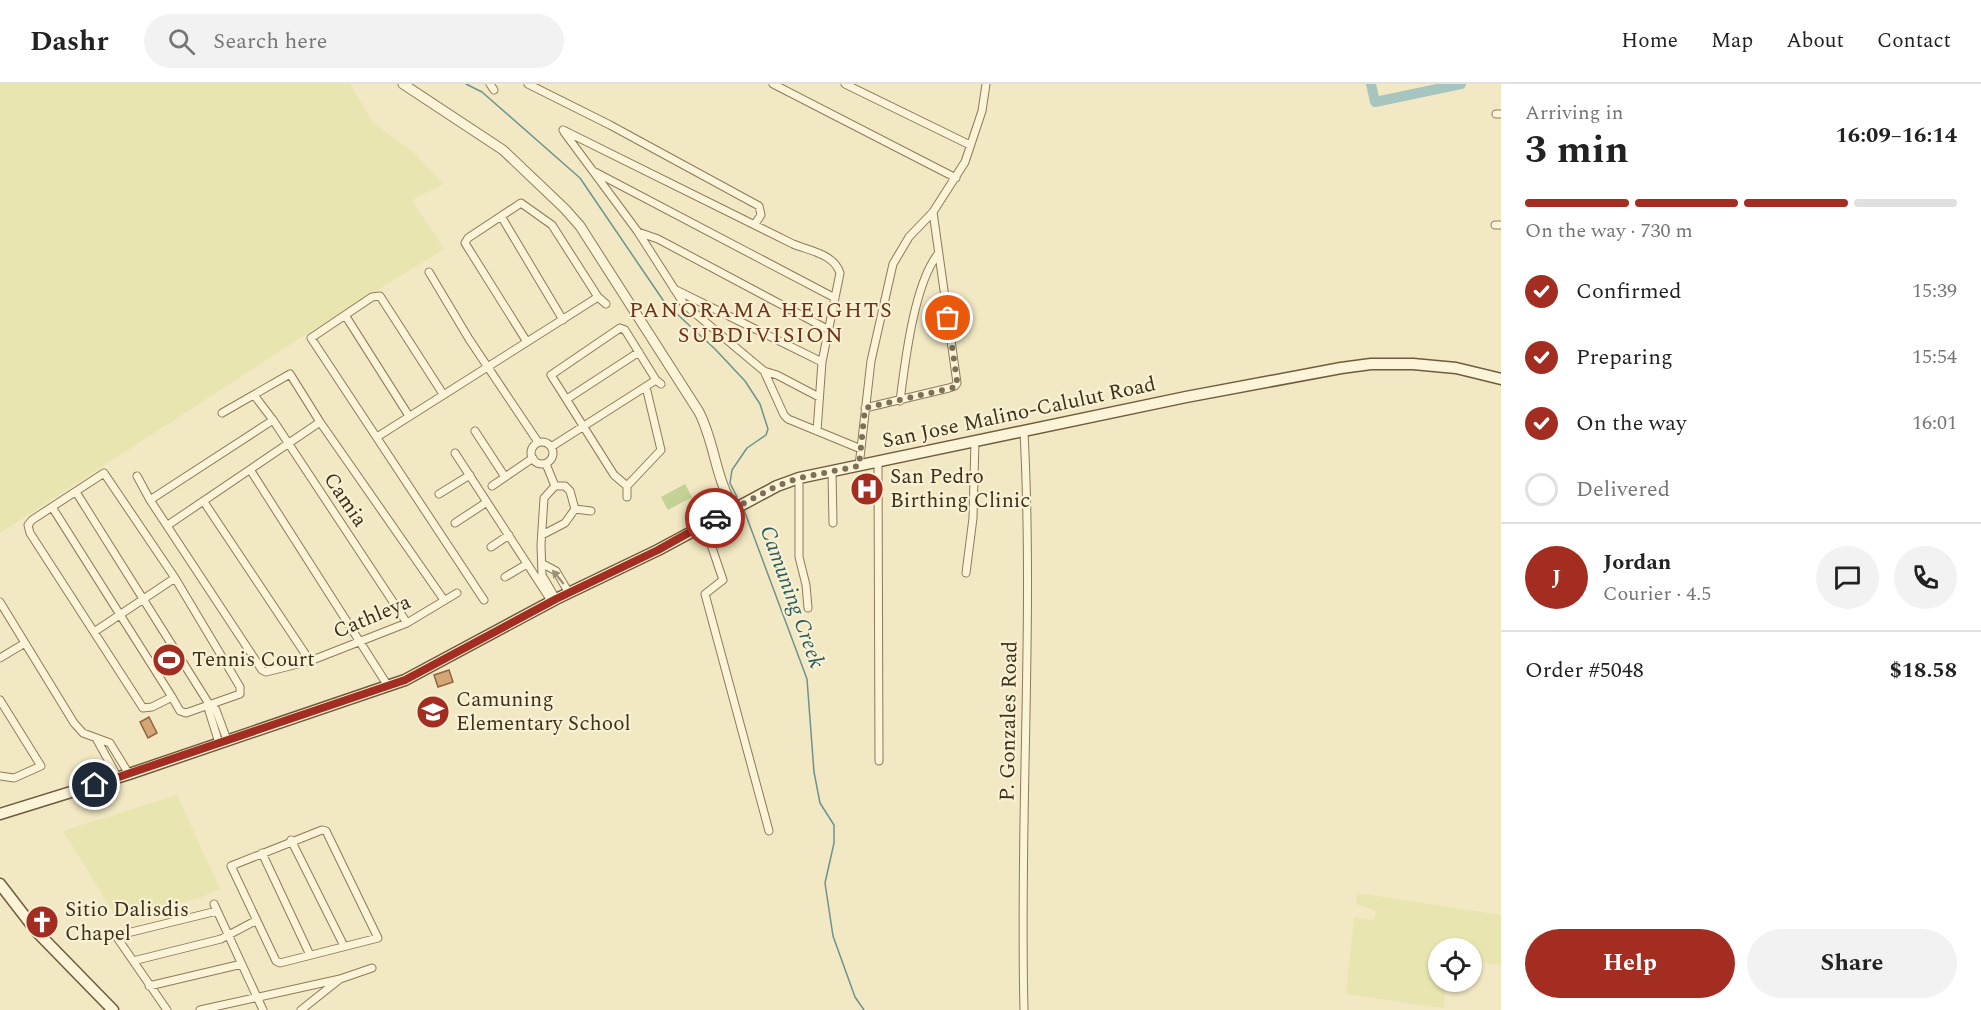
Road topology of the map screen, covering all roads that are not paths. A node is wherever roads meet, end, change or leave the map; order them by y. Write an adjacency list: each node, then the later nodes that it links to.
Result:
1 (403, 84): 70 (street)
2 (528, 84): 11 (street)
3 (773, 84): 8 (street)
4 (845, 84): 6 (street)
5 (986, 84): 6 (street)
6 (970, 145): 8 (street)
7 (592, 171): 11 (street); 12 (street); 17 (street)
8 (956, 178): 9 (street)
9 (933, 213): 13 (street); 34 (street)
10 (501, 216): 16 (street); 20 (street); 22 (street)
11 (755, 224): 17 (street)
12 (638, 232): 15 (street); 21 (street)
13 (939, 254): 33 (street); 33 (street)
14 (429, 272): 25 (street)
15 (674, 289): 24 (street); 26 (street)
16 (598, 297): 18 (street); 20 (street)
17 (835, 298): 21 (street)
18 (606, 304)
19 (345, 315): 29 (street); 36 (street); 43 (street)
20 (563, 320): 22 (street)
21 (829, 330): 24 (street)
22 (527, 342): 25 (street)
23 (639, 352): 28 (street); 32 (street); 32 (street)
24 (822, 362): 31 (street)
25 (489, 367): 29 (street); 45 (street)
26 (764, 371): 31 (street); 40 (street)
27 (1501, 379): 42 (main road, San Jose Malino-Calulut Road)
28 (646, 387): 39 (street); 62 (street)
29 (443, 394): 36 (street)
30 (254, 395): 35 (street); 37 (street, Camia); 38 (street)
31 (819, 397): 40 (street)
32 (567, 399): 39 (street)
33 (900, 401): 34 (street)
34 (865, 408): 48 (street)
35 (222, 413)
36 (409, 416): 43 (street)
37 (273, 420): 46 (street, Camia); 66 (street)
38 (320, 422): 46 (street); 88 (street)
39 (584, 426): 47 (street); 62 (street)
40 (817, 430): 48 (street)
41 (475, 432): 58 (street)
42 (1024, 432): 44 (main road, San Jose Malino-Calulut Road); 133 (street, P. Gonzales Road)
43 (376, 437): 89 (street)
44 (975, 440): 51 (main road, San Jose Malino-Calulut Road); 82 (street)
45 (538, 442): 47 (street); 50 (street)
46 (288, 444): 54 (street); 94 (street, Camia)
47 (551, 447): 52 (street)
48 (861, 449): 53 (street)
49 (456, 453): 56 (street)
50 (533, 458): 52 (street); 58 (street)
51 (878, 462): 53 (main road, San Jose Malino-Calulut Road); 109 (street)
52 (546, 464): 61 (street)
53 (859, 466): 55 (main road, San Jose Malino-Calulut Road)
54 (251, 471): 67 (street); 96 (street)
55 (832, 472): 59 (main road, San Jose Malino-Calulut Road); 74 (street)
56 (470, 475): 64 (street); 68 (street)
57 (137, 476): 66 (street)
58 (506, 477): 60 (street)
59 (799, 478): 70 (main road, San Jose Malino-Calulut Road); 92 (street)
60 (492, 486)
61 (555, 486): 71 (street); 77 (street)
62 (627, 486): 65 (street)
63 (76, 492): 69 (street); 84 (street); 87 (street)
64 (439, 494)
65 (627, 497)
66 (150, 500): 76 (street)
67 (204, 502): 76 (street); 99 (street)
68 (487, 502): 73 (street); 78 (street)
69 (52, 507): 93 (street); 95 (street)
70 (734, 508): 75 (main road, San Jose Malino-Calulut Road)
71 (575, 509): 72 (street); 77 (street)
72 (591, 511)
73 (455, 523)
74 (833, 523)
75 (704, 524): 86 (main road, San Jose Malino-Calulut Road); 114 (street)
76 (168, 525): 99 (street, Cathleya)
77 (542, 535): 81 (street)
78 (509, 536): 79 (street); 80 (street)
79 (491, 548)
80 (527, 564): 83 (street); 90 (street)
81 (543, 564): 86 (street, one-way to 81); 90 (street)
82 (966, 573)
83 (505, 577)
84 (175, 578): 87 (street); 103 (street)
85 (457, 593): 88 (street, Cathleya)
86 (569, 593): 90 (main road, San Jose Malino-Calulut Road)
87 (144, 598): 93 (street); 103 (street)
88 (444, 600): 94 (street, Cathleya)
89 (484, 600)
90 (554, 601): 100 (main road, San Jose Malino-Calulut Road)
91 (0, 602): 97 (street)
92 (808, 608)
93 (120, 616): 95 (street); 101 (street)
94 (407, 623): 96 (street, Cathleya)
95 (94, 632): 101 (street)
96 (361, 641): 99 (street, Cathleya); 100 (street)
97 (25, 643): 98 (street); 106 (street)
98 (0, 658)
99 (310, 661)
100 (388, 686): 107 (main road, San Jose Malino-Calulut Road)
101 (172, 697): 103 (street)
102 (0, 700): 111 (street)
103 (209, 704): 104 (street); 105 (street)
104 (221, 722): 105 (street); 107 (street)
105 (213, 725): 107 (street)
106 (96, 738): 108 (street); 110 (street)
107 (223, 742): 112 (main road, San Jose Malino-Calulut Road)
108 (120, 758): 110 (street); 112 (street)
109 (879, 761)
110 (110, 763): 112 (street)
111 (0, 776)
112 (123, 776): 113 (main road, San Jose Malino-Calulut Road)
113 (0, 814)
114 (769, 831)
115 (291, 840): 116 (street); 120 (street); 120 (street)
116 (262, 853): 118 (street); 121 (street)
117 (0, 884): 128 (main road)
118 (255, 921): 119 (street); 121 (street)
119 (228, 935): 122 (street); 122 (street); 123 (street)
120 (344, 946): 121 (street)
121 (310, 955)
122 (133, 961): 126 (street)
123 (242, 964): 126 (street); 127 (street)
124 (372, 968): 125 (street)
125 (340, 979): 127 (street); 132 (street)
126 (149, 986): 129 (street)
127 (256, 997): 130 (street); 131 (street)
128 (113, 1010)
129 (167, 1010)
130 (200, 1010)
131 (263, 1010)
132 (301, 1010)
133 (1024, 1010)

